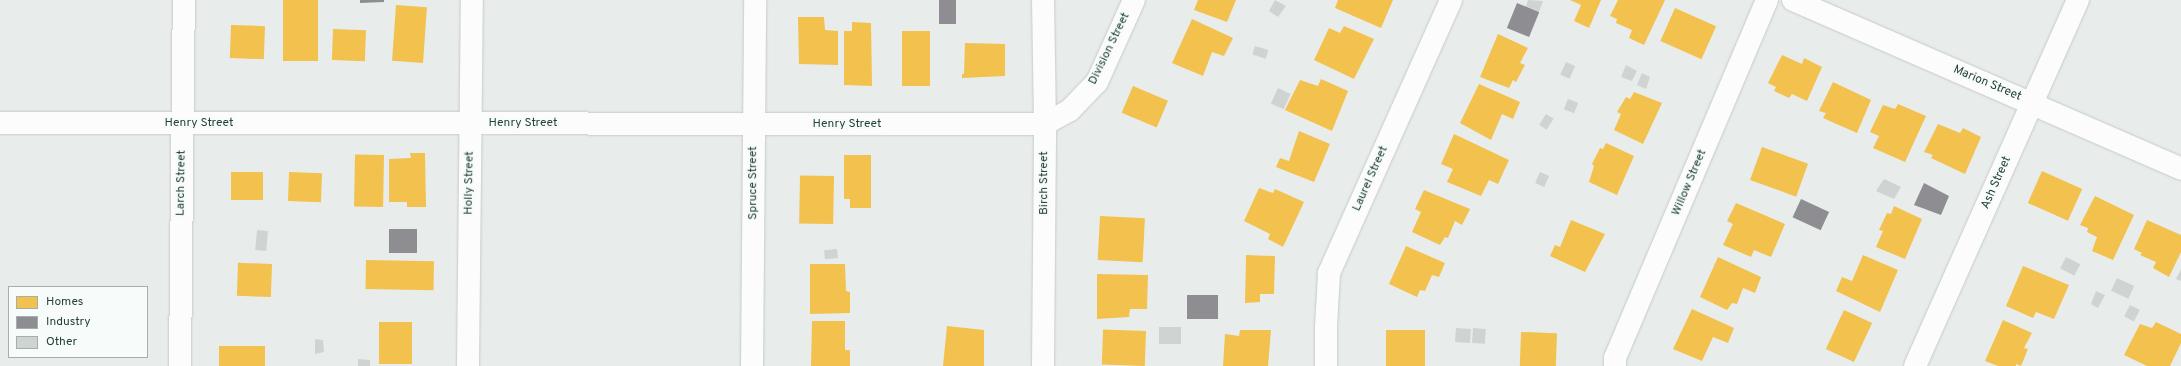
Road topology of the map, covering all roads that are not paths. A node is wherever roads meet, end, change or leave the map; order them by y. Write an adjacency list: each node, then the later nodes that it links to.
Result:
1 (184, 0): 12 (street, Larch Street)
2 (472, 0): 13 (street, Holly Street)
3 (755, 0): 15 (street, Spruce Street)
4 (1043, 0): 14 (street, Birch Street)
5 (1134, 0): 14 (street, Division Street)
6 (1452, 0): 21 (street, Laurel Street)
7 (1767, 0): 22 (street, Willow Street)
8 (1793, 0): 10 (street, Marion Street)
9 (2078, 0): 10 (street, Ash Street)
10 (2032, 104): 16 (street, Marion Street); 23 (street, Ash Street)
11 (0, 123): 12 (street, Henry Street)
12 (183, 124): 13 (street, Henry Street); 17 (street, Larch Street)
13 (471, 124): 15 (street, Henry Street); 18 (street, Holly Street)
14 (1045, 124): 15 (street, Henry Street); 20 (street, Birch Street)
15 (754, 125): 19 (street, Spruce Street)
16 (2181, 169)
17 (180, 366)
18 (468, 366)
19 (752, 366)
20 (1043, 366)
21 (1326, 366)
22 (1615, 366)
23 (1915, 366)

